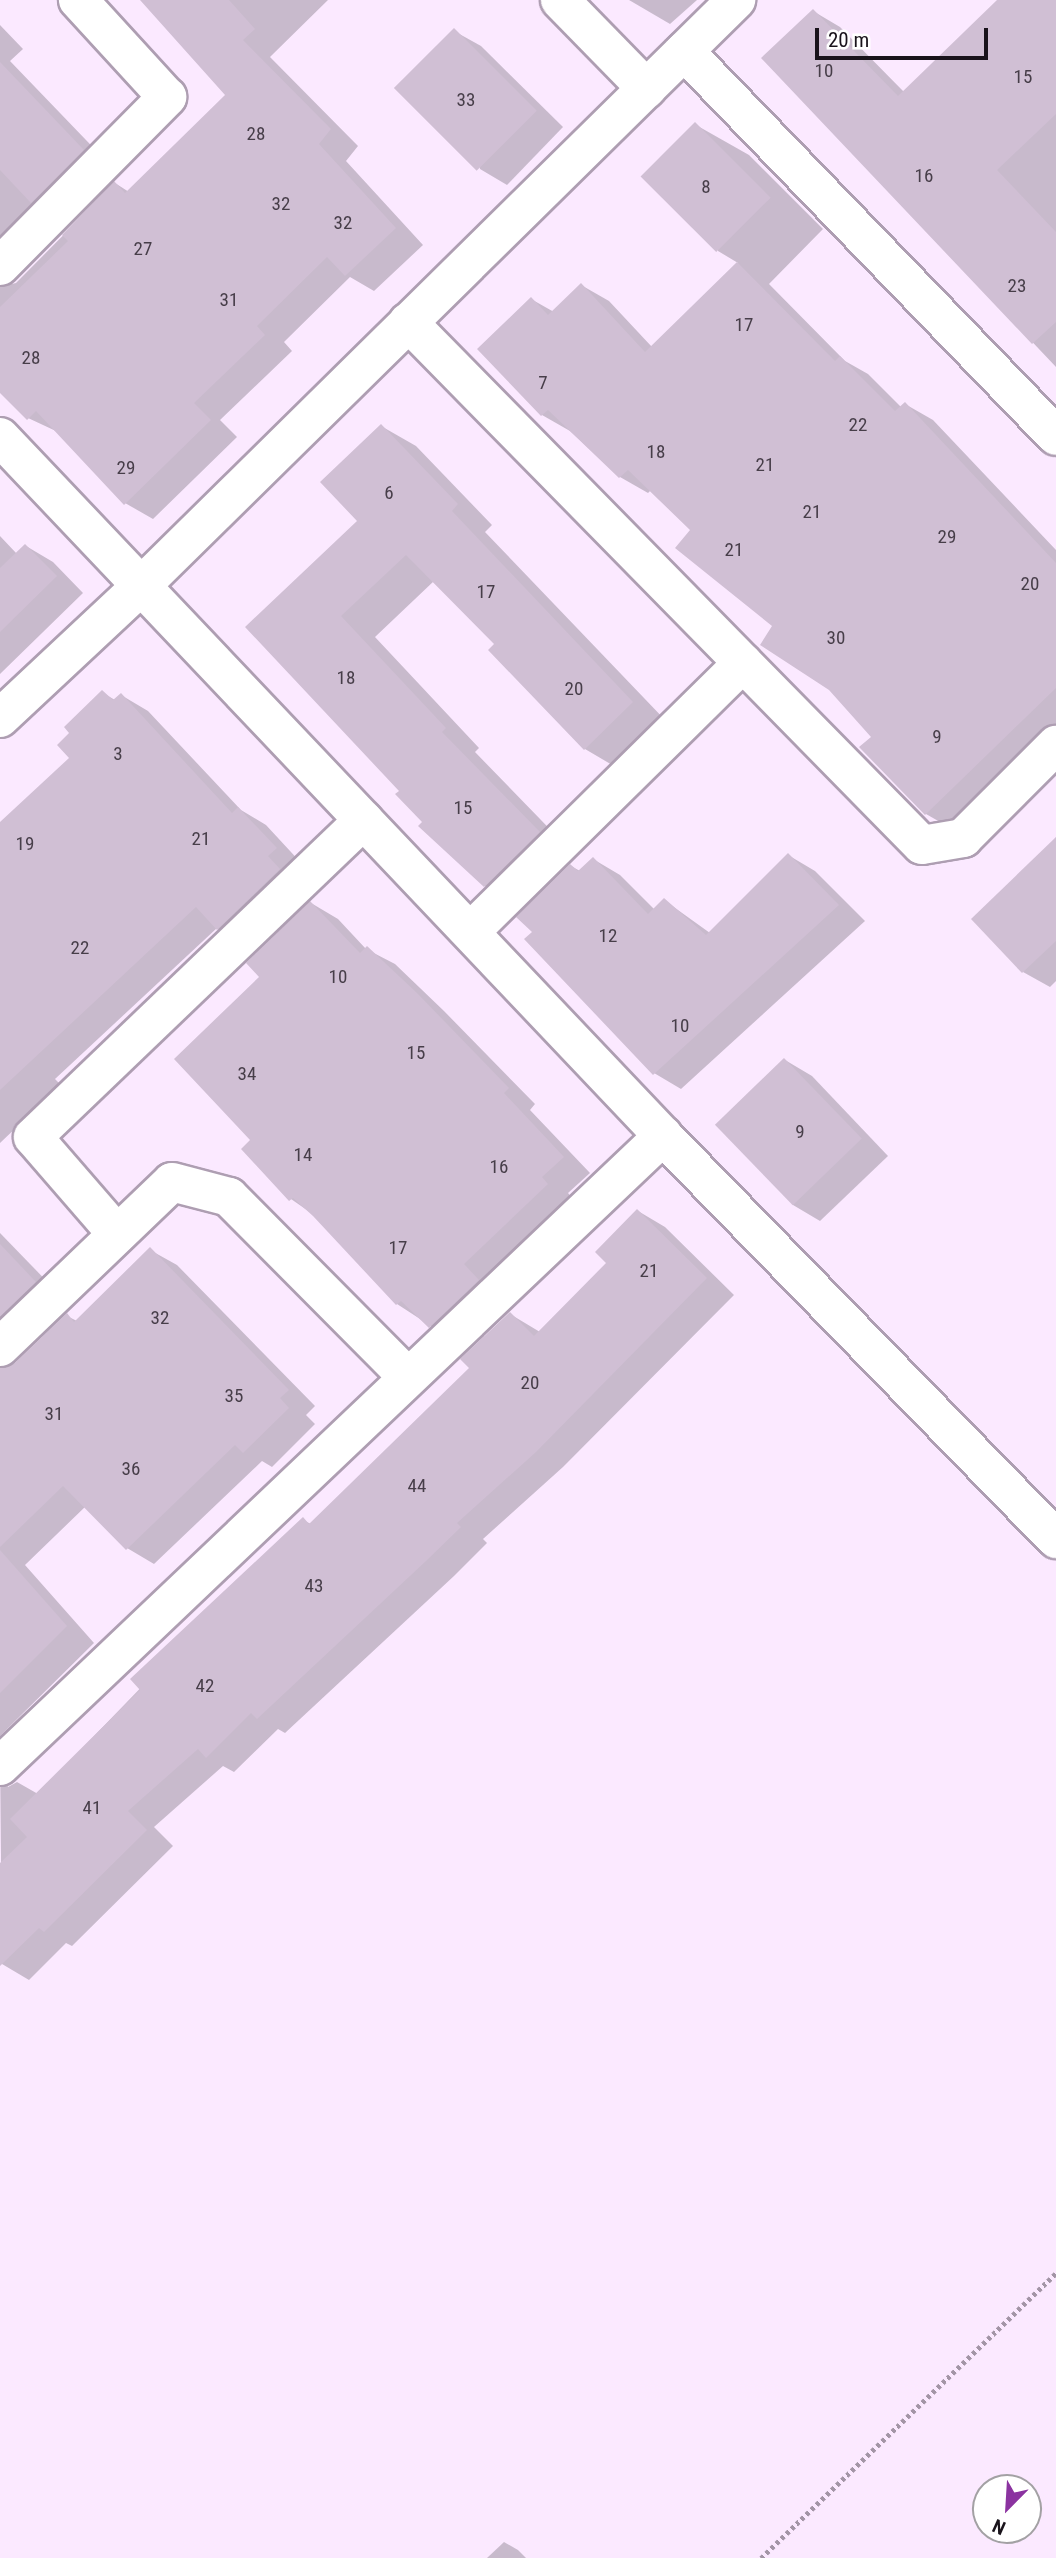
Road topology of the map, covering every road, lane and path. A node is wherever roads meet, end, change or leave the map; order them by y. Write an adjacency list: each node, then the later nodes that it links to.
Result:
1 (560, 0): 5 (street)
2 (736, 0): 4 (street)
3 (83, 2): 6 (street)
4 (684, 51): 5 (street); 8 (street)
5 (647, 89): 7 (street)
6 (0, 267)
7 (408, 322): 10 (street); 11 (street)
8 (1056, 436)
9 (0, 437): 10 (street)
10 (140, 587): 12 (street); 14 (street)
11 (743, 663): 13 (street); 15 (street)
12 (0, 718)
13 (1056, 745)
14 (363, 820): 15 (street); 17 (street)
15 (471, 931): 16 (street)
16 (663, 1136): 19 (street); 20 (street)
17 (117, 1234): 18 (street); 19 (street)
18 (0, 1347)
19 (407, 1376): 21 (street)
20 (1056, 1539)
21 (0, 1766)
22 (1056, 2273): 23 (path)
23 (761, 2558)

